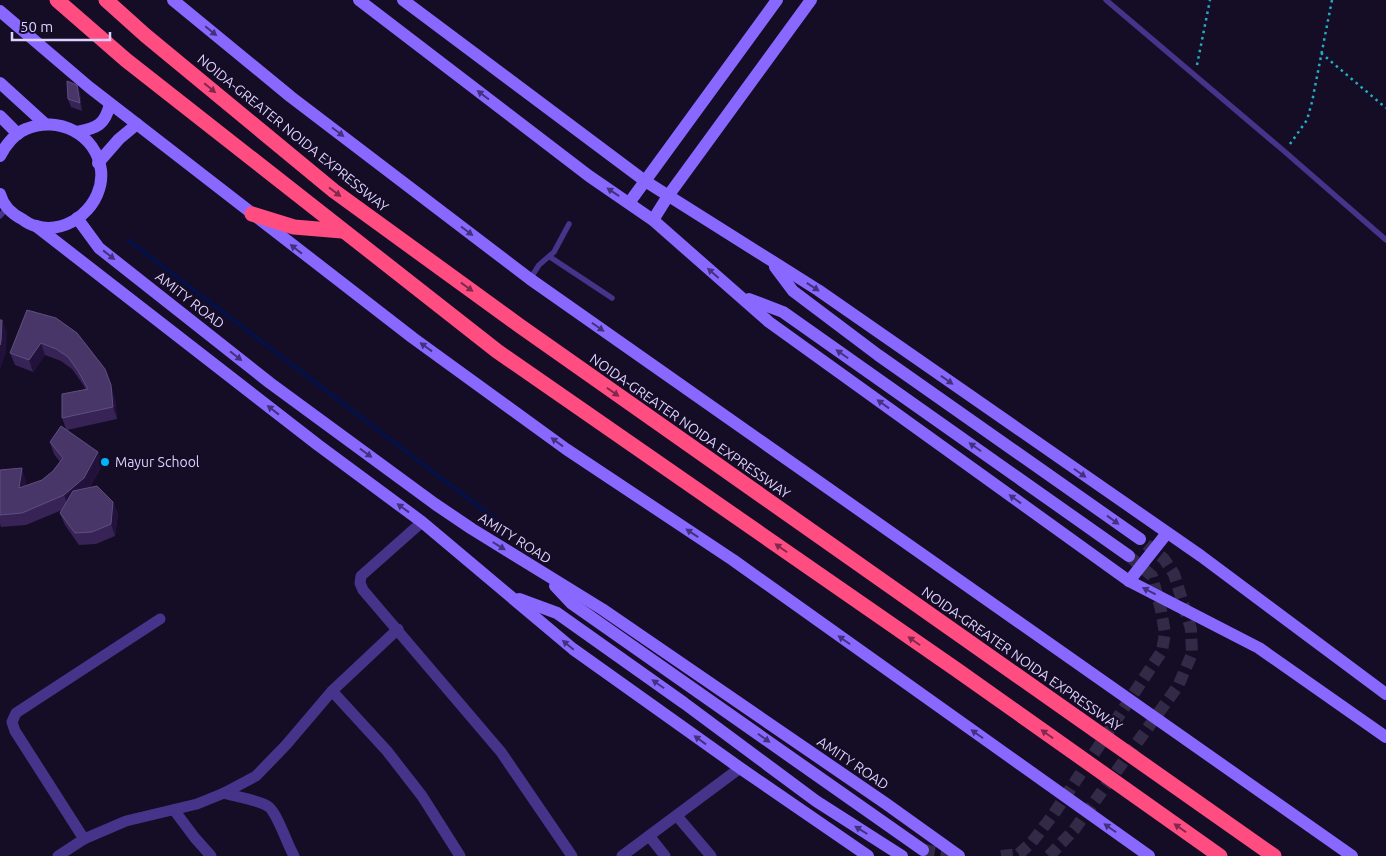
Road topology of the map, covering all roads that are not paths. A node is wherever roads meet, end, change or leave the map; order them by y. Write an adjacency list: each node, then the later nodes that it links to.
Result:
1 (57, 0): 29 (highway)
2 (106, 0): 68 (highway, NOIDA-GREATER NOIDA EXPRESSWAY, one-way to 68)
3 (173, 0): 33 (street, one-way to 33)
4 (359, 0): 22 (street, one-way to 4)
5 (403, 0): 19 (street)
6 (777, 0): 19 (street)
7 (811, 0): 21 (street)
8 (1106, 0): 30 (lane)
9 (0, 11): 11 (street)
10 (0, 83): 13 (street)
11 (110, 104): 14 (street); 15 (street)
12 (0, 116): 16 (street)
13 (44, 123): 15 (street); 16 (street)
14 (137, 124): 18 (street); 24 (street)
15 (77, 132): 18 (street)
16 (18, 134): 17 (street)
17 (2, 149)
18 (98, 163): 25 (street)
19 (645, 180): 21 (street); 22 (street)
20 (0, 194): 23 (street)
21 (668, 196): 26 (street); 32 (street)
22 (629, 203): 26 (street)
23 (4, 212): 28 (street)
24 (252, 214): 29 (highway); 66 (street, one-way to 24)
25 (77, 218): 28 (street); 40 (street, AMITY ROAD, one-way to 40)
26 (653, 220): 34 (street, one-way to 26)
27 (569, 224): 31 (lane)
28 (36, 226): 36 (street, one-way to 28)
29 (342, 231): 67 (highway, one-way to 29)
30 (1386, 240)
31 (550, 257): 33 (lane); 35 (lane)
32 (769, 259): 37 (street, one-way to 37); 38 (street, one-way to 38)
33 (530, 279): 69 (street, one-way to 69)
34 (740, 296): 39 (street, one-way to 34); 41 (street, one-way to 34)
35 (612, 298)
36 (422, 522): 42 (street); 44 (street)
37 (1168, 533): 41 (street); 46 (street)
38 (1140, 539)
39 (1129, 556)
40 (543, 573): 54 (street, one-way to 54); 65 (street, AMITY ROAD)
41 (1129, 581): 47 (street, one-way to 41)
42 (511, 596): 48 (street, one-way to 42); 64 (street, one-way to 42)
43 (160, 618): 53 (street)
44 (398, 630): 45 (street); 59 (street)
45 (332, 691): 49 (street); 58 (street)
46 (1386, 694)
47 (1386, 737)
48 (740, 768): 51 (street); 63 (street)
49 (224, 794): 50 (street); 57 (street)
50 (174, 810): 53 (street); 56 (street)
51 (676, 816): 52 (street); 62 (street)
52 (650, 837): 60 (street); 61 (street)
53 (84, 839): 55 (street)
54 (923, 850)
55 (58, 856)
56 (211, 856)
57 (294, 856)
58 (460, 856)
59 (572, 856)
60 (622, 856)
61 (665, 856)
62 (711, 856)
63 (868, 856)
64 (902, 856)
65 (959, 856)
66 (1149, 856)
67 (1220, 856)
68 (1274, 856)
69 (1352, 856)

